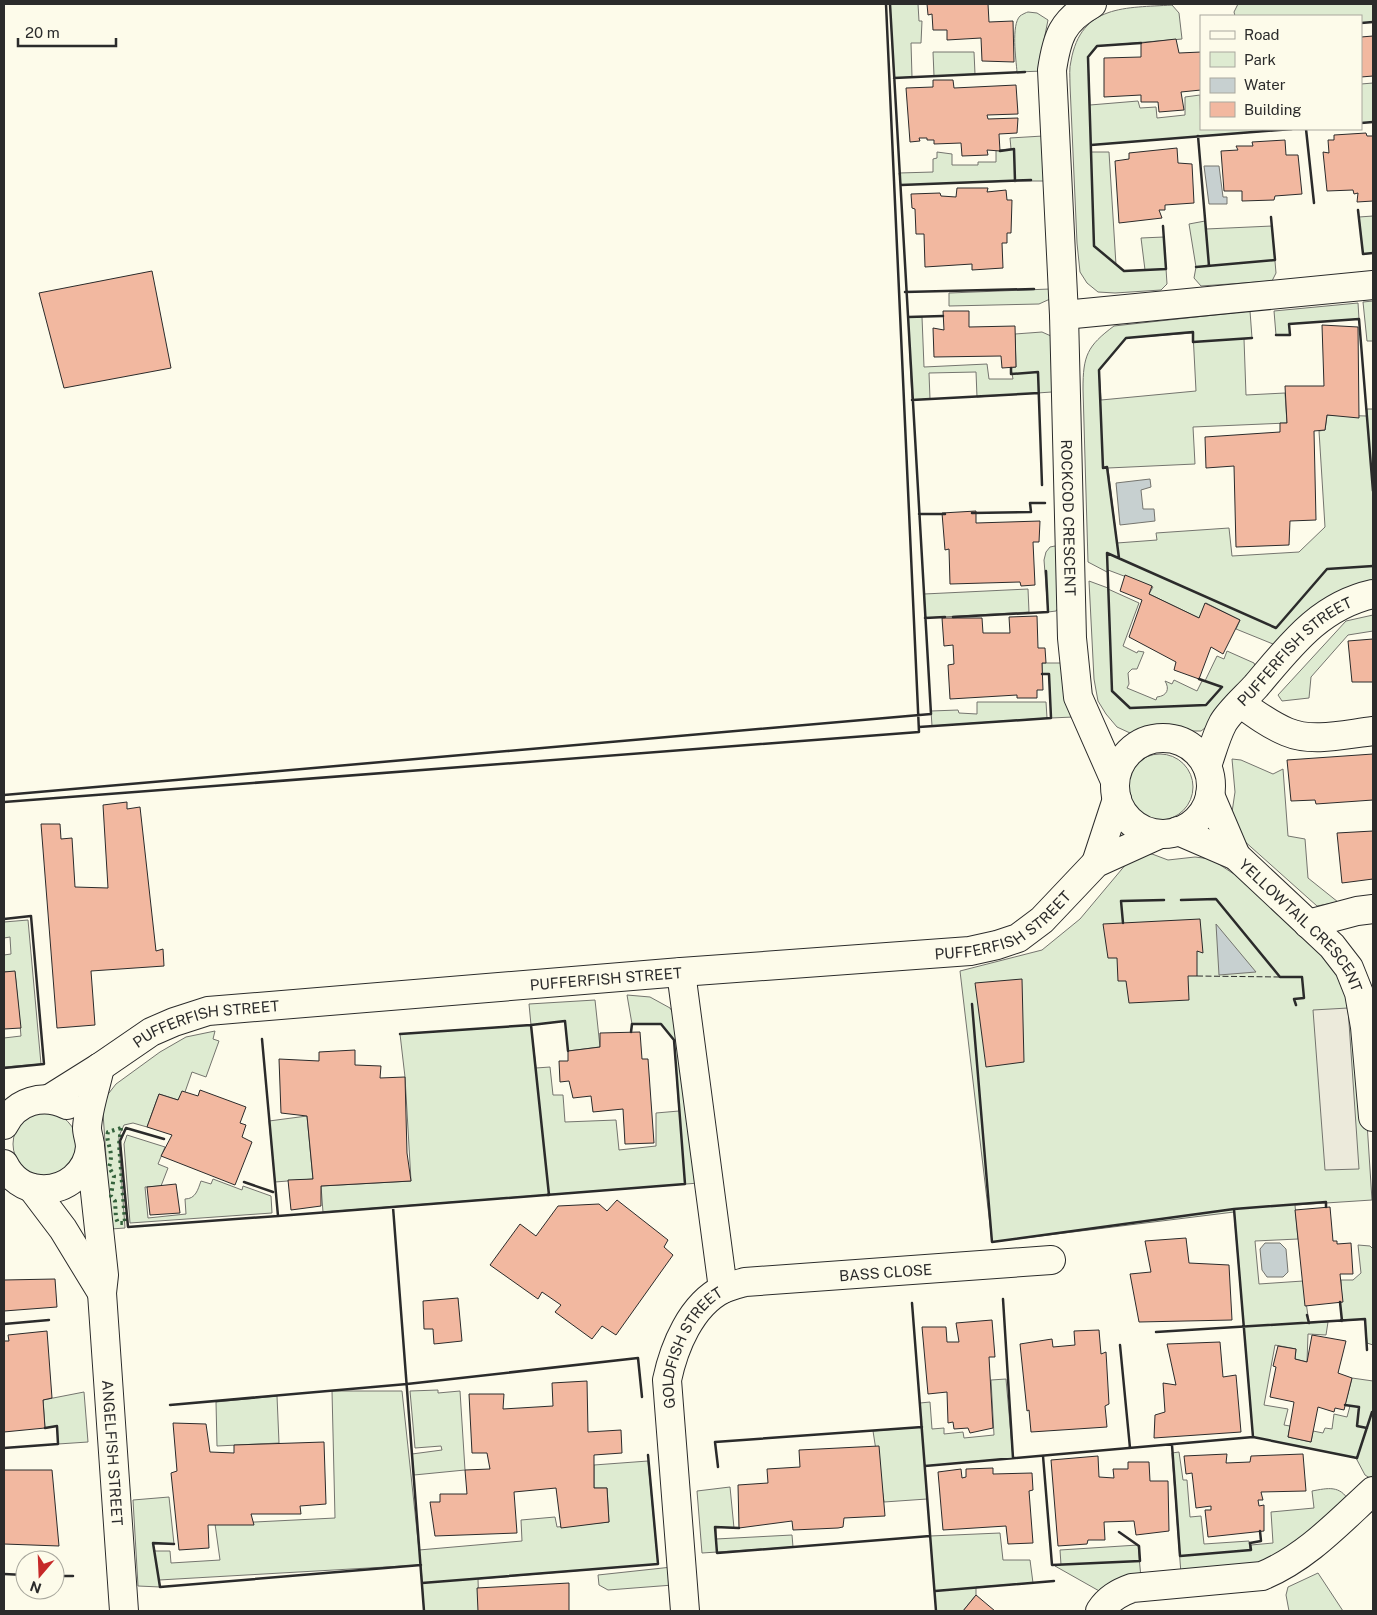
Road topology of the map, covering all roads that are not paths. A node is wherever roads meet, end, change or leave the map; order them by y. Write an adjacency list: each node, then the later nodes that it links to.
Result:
1 (1092, 4): 3 (street, ROCKCOD CRESCENT)
2 (1373, 284): 3 (street)
3 (1064, 315): 6 (street, ROCKCOD CRESCENT)
4 (1373, 594): 5 (street, PUFFERFISH STREET)
5 (1232, 713): 7 (street); 8 (street, PUFFERFISH STREET); 10 (street, PUFFERFISH STREET)
6 (1088, 718): 9 (street); 11 (street, ROCKCOD CRESCENT)
7 (1373, 731)
8 (1176, 739): 9 (street, PUFFERFISH STREET); 10 (street)
9 (1138, 744): 11 (street, PUFFERFISH STREET)
10 (1207, 766): 12 (street, PUFFERFISH STREET)
11 (1116, 790): 13 (street); 15 (street, PUFFERFISH STREET)
12 (1210, 795): 13 (street, PUFFERFISH STREET); 14 (street, YELLOWTAIL CRESCENT)
13 (1169, 832): 14 (street, YELLOWTAIL CRESCENT); 15 (street, PUFFERFISH STREET)
14 (1236, 856): 17 (street, YELLOWTAIL CRESCENT)
15 (1096, 863): 18 (street, PUFFERFISH STREET)
16 (1373, 910): 17 (street)
17 (1308, 924): 22 (street, YELLOWTAIL CRESCENT)
18 (682, 972): 19 (street, PUFFERFISH STREET); 29 (street, GOLDFISH STREET)
19 (100, 1067): 21 (street, PUFFERFISH STREET); 25 (street)
20 (4, 1099): 21 (street)
21 (41, 1100): 24 (street, PUFFERFISH STREET); 25 (street)
22 (1373, 1112): 23 (street, YELLOWTAIL CRESCENT)
23 (1373, 1117)
24 (4, 1125)
25 (89, 1137): 27 (street); 30 (street, ANGELFISH STREET)
26 (4, 1164): 27 (street)
27 (32, 1188): 30 (street, ANGELFISH STREET)
28 (1051, 1260): 29 (street, BASS CLOSE)
29 (723, 1290): 33 (street, GOLDFISH STREET)
30 (102, 1293): 32 (street, ANGELFISH STREET)
31 (1373, 1491): 34 (street)
32 (124, 1611)
33 (685, 1611)
34 (1100, 1611)

